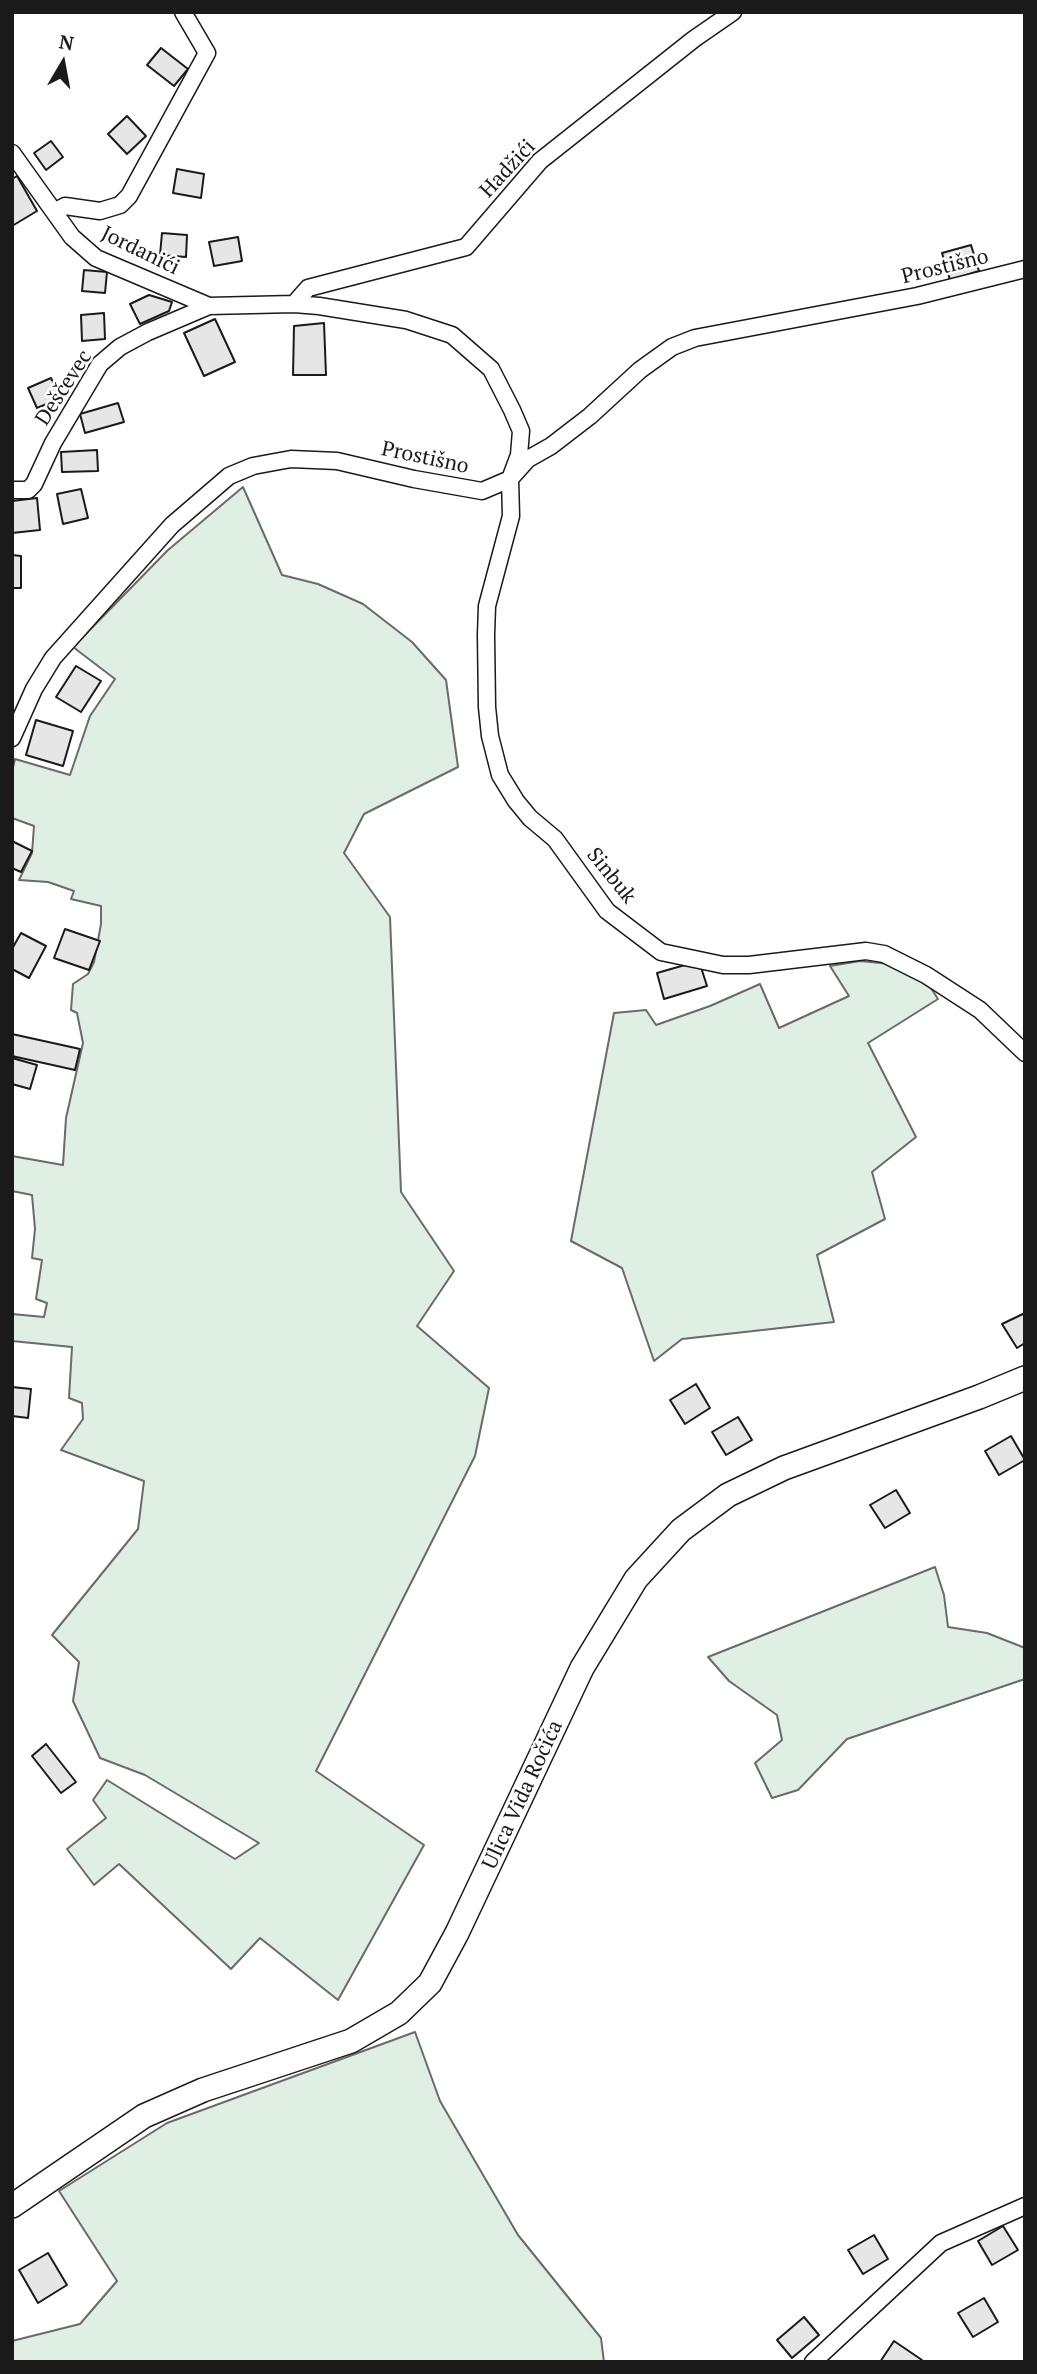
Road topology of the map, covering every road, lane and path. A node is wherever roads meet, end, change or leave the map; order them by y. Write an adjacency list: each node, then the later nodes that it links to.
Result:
1 (183, 12): 4 (street)
2 (733, 12): 6 (street, Hadžići)
3 (12, 153): 4 (street, Jordanići)
4 (54, 212): 7 (street, Jordanići)
5 (1025, 269): 8 (street, Prostišno)
6 (294, 304): 7 (street, Sinbuk); 8 (street, Sinbuk)
7 (209, 306): 9 (street, Deščevec)
8 (510, 480): 10 (street, Prostišno); 11 (street, Sinbuk)
9 (12, 490)
10 (12, 738)
11 (1025, 1053)
12 (1025, 1378): 13 (main road, Ulica Vida Ročića)
13 (12, 2206)
14 (1025, 2206): 15 (street)
15 (813, 2362)

